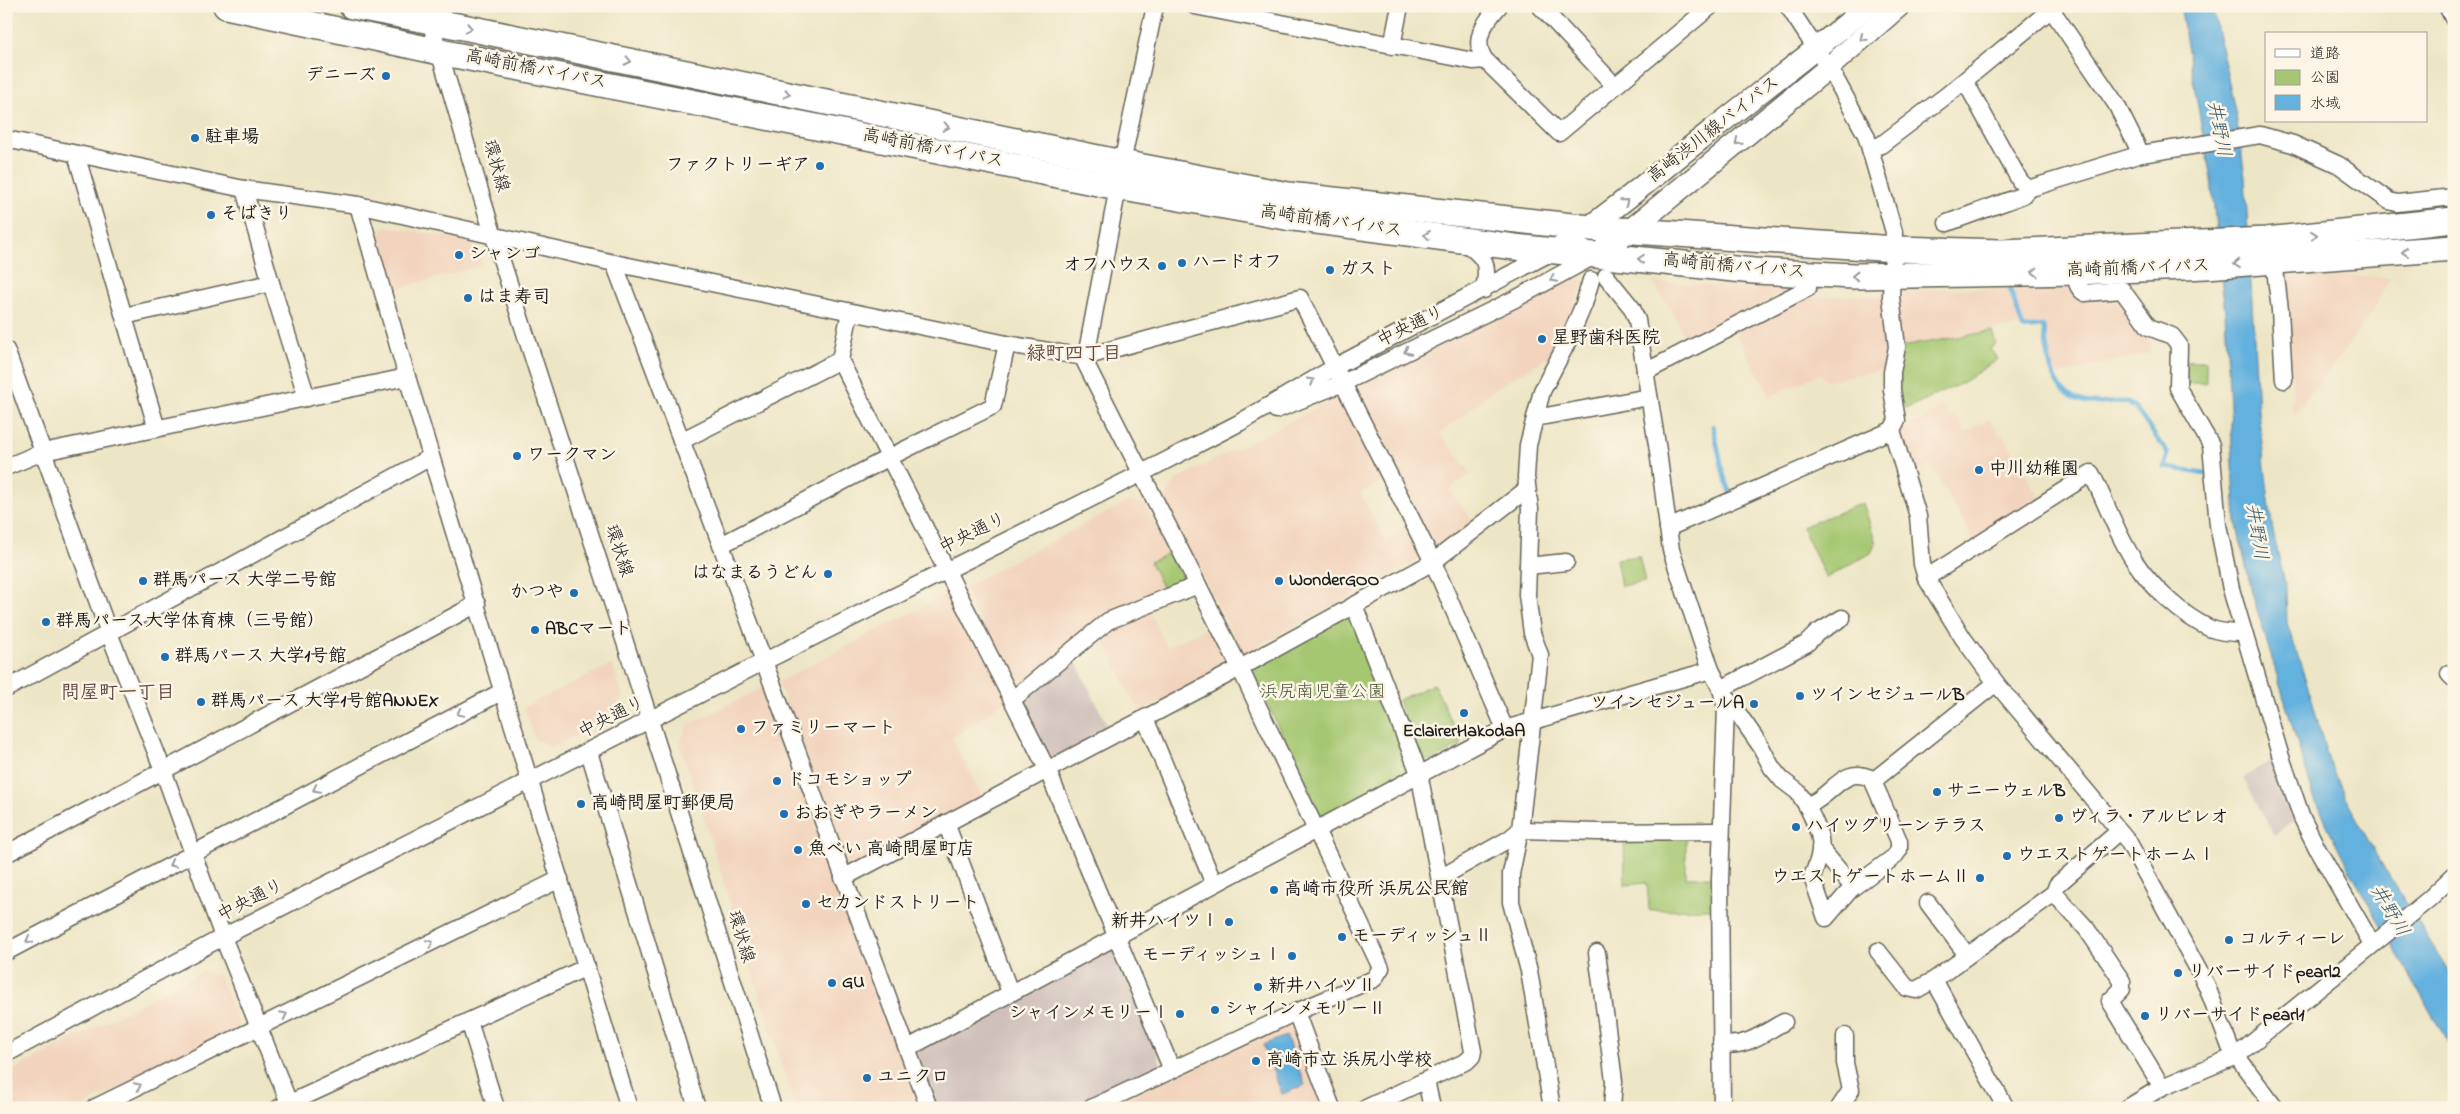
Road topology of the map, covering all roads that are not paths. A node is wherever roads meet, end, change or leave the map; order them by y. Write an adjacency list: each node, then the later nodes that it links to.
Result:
1 (226, 6): 18 (highway, 高崎前橋バイパス)
2 (352, 6): 14 (highway, 高崎前橋バイパス)
3 (1156, 6): 27 (street)
4 (1195, 6): 16 (street)
5 (1400, 6): 16 (street)
6 (1499, 6): 19 (street)
7 (1540, 6): 22 (street)
8 (1711, 6): 22 (street)
9 (1788, 6): 17 (street)
10 (1868, 6): 17 (main road, 高崎渋川線バイパス)
11 (1899, 6): 20 (main road, 高崎渋川線バイパス, one-way to 20)
12 (2447, 6): 15 (street)
13 (2052, 7): 21 (street); 26 (street)
14 (427, 13): 18 (street, 環状線); 27 (highway, 高崎前橋バイパス, one-way to 27)
15 (2454, 20)
16 (1392, 46): 19 (street)
17 (1816, 50): 20 (street); 35 (main road, 高崎渋川線バイパス, one-way to 17)
18 (440, 52): 27 (highway, 高崎前橋バイパス); 37 (street, 環状線)
19 (1485, 60): 22 (street)
20 (1827, 69): 24 (street); 31 (main road, 高崎渋川線バイパス, one-way to 31)
21 (1965, 80): 24 (street); 29 (street)
22 (1615, 86)
23 (6, 139): 25 (street)
24 (1870, 148): 41 (street)
25 (76, 154): 28 (street); 53 (street)
26 (2141, 154): 29 (street); 30 (street)
27 (1120, 175): 35 (highway, 高崎前橋バイパス); 39 (highway, 高崎前橋バイパス, one-way to 27); 56 (street)
28 (244, 189): 32 (street); 50 (street)
29 (2028, 189): 34 (street)
30 (2454, 197)
31 (1664, 202): 36 (main road, 高崎渋川線バイパス); 38 (main road)
32 (358, 205): 37 (street); 60 (street)
33 (2454, 220): 43 (highway, 高崎前橋バイパス, one-way to 33)
34 (1947, 222)
35 (1590, 228): 36 (highway, 高崎前橋バイパス); 42 (main road, 高崎渋川線バイパス)
36 (1629, 232): 38 (highway, 高崎前橋バイパス); 46 (main road, 高崎渋川線バイパス)
37 (494, 235): 45 (street); 98 (street, 環状線)
38 (1677, 235): 41 (highway, 高崎前橋バイパス)
39 (1460, 240): 42 (highway, 高崎前橋バイパス); 51 (street)
40 (2454, 248): 43 (highway, 高崎前橋バイパス, one-way to 43)
41 (1895, 249): 44 (highway, 高崎前橋バイパス); 49 (street)
42 (1556, 250): 46 (highway, 高崎前橋バイパス); 51 (street, 中央通り)
43 (2269, 254): 44 (highway, 高崎前橋バイパス); 61 (street)
44 (2205, 255): 47 (highway, 高崎前橋バイパス)
45 (614, 263): 52 (street); 69 (street)
46 (1598, 271): 48 (highway, 高崎前橋バイパス, one-way to 46); 59 (street); 62 (street, 中央通り, one-way to 62); 65 (street)
47 (2074, 272): 49 (highway, 高崎前橋バイパス, one-way to 49); 88 (street)
48 (1809, 275): 49 (highway, 高崎前橋バイパス, one-way to 48); 59 (street)
49 (1892, 275): 68 (street)
50 (271, 283): 53 (street); 64 (street)
51 (1484, 290): 58 (street, 中央通り)
52 (850, 312): 54 (street); 57 (street)
53 (124, 316): 67 (street)
54 (1007, 344): 56 (street); 72 (street)
55 (6, 350): 70 (street)
56 (1084, 358): 58 (street); 74 (street)
57 (840, 360): 69 (street); 72 (street)
58 (1335, 367): 62 (street); 66 (street, 中央通り, one-way to 58)
59 (1645, 372): 63 (street)
60 (407, 377): 64 (street); 71 (street)
61 (2284, 380)
62 (1343, 383): 66 (street, 中央通り); 78 (street)
63 (1649, 397): 65 (street); 76 (street)
64 (307, 398): 67 (street)
65 (1535, 418): 75 (street)
66 (1239, 423): 74 (street, 中央通り)
67 (157, 429): 70 (street)
68 (1892, 430): 76 (street); 82 (street)
69 (681, 441): 77 (street)
70 (43, 452): 73 (street); 87 (street)
71 (432, 457): 84 (street); 87 (street)
72 (890, 457): 77 (street); 81 (street)
73 (6, 467)
74 (1140, 474): 81 (street, 中央通り); 83 (street)
75 (1527, 489): 78 (street); 80 (street)
76 (1668, 528): 91 (street)
77 (721, 545): 89 (street)
78 (1432, 562): 85 (street); 100 (street)
79 (1566, 562): 80 (street)
80 (1528, 566): 99 (street)
81 (946, 570): 89 (street, 中央通り); 96 (street)
82 (1926, 578): 88 (street); 92 (street)
83 (1198, 585): 90 (street); 96 (street)
84 (478, 604): 95 (street); 103 (street)
85 (1354, 605): 90 (street); 104 (street)
86 (1842, 618): 94 (street)
87 (108, 632): 93 (street); 103 (street)
88 (2242, 633): 126 (street)
89 (763, 662): 98 (street, 中央通り); 117 (street)
90 (1240, 668): 97 (street); 109 (street)
91 (1711, 670): 94 (street); 99 (street)
92 (1996, 683): 105 (street); 112 (street)
93 (6, 688)
94 (1721, 689): 107 (street); 111 (street)
95 (503, 691): 106 (street); 114 (street, one-way to 114)
96 (1013, 699): 102 (street)
97 (1145, 718): 102 (street); 120 (street)
98 (652, 720): 101 (street, 中央通り); 151 (street, 環状線)
99 (1532, 720): 100 (street); 110 (street)
100 (1505, 729): 104 (street)
101 (589, 752): 106 (street, 中央通り); 150 (street)
102 (1047, 769): 108 (street); 124 (street)
103 (163, 770): 114 (street); 115 (street)
104 (1419, 773): 109 (street); 118 (street)
105 (1872, 779): 107 (street); 121 (street)
106 (531, 781): 119 (street); 125 (street, 中央通り)
107 (1807, 806): 113 (street)
108 (946, 823): 117 (street); 133 (street)
109 (1316, 829): 120 (street); 134 (street)
110 (1520, 830): 111 (street); 118 (street); 157 (street)
111 (1721, 831): 139 (street)
112 (2118, 832): 122 (street); 142 (street)
113 (1820, 848): 121 (street); 121 (street)
114 (194, 853): 125 (street); 128 (street, one-way to 128)
115 (6, 854)
116 (2454, 875): 126 (street)
117 (843, 878): 140 (street)
118 (1440, 878): 144 (street)
119 (560, 879): 131 (street); 137 (street, one-way to 119)
120 (1214, 884): 124 (street)
121 (1856, 884)
122 (2054, 893): 130 (street); 145 (street)
123 (1928, 903): 130 (street)
124 (1116, 936): 133 (street); 143 (street)
125 (223, 938): 137 (street); 141 (street, 中央通り)
126 (2373, 943): 142 (street)
127 (1878, 951): 132 (street)
128 (6, 952)
129 (1597, 953): 158 (street)
130 (1967, 955): 132 (street)
131 (587, 967): 135 (street); 149 (street)
132 (1934, 980): 161 (street)
133 (1010, 992): 140 (street)
134 (1296, 1012): 143 (street); 154 (street)
135 (469, 1021): 146 (street); 148 (street)
136 (1784, 1022): 139 (street)
137 (260, 1027): 146 (street); 147 (street, one-way to 137)
138 (1845, 1036): 160 (street)
139 (1721, 1044): 159 (street)
140 (908, 1048): 152 (street)
141 (6, 1054)
142 (2236, 1056): 145 (street); 163 (street)
143 (1172, 1070): 153 (street)
144 (1426, 1080): 155 (street); 156 (street)
145 (2162, 1087): 162 (street)
146 (286, 1106)
147 (94, 1108)
148 (496, 1108)
149 (629, 1108)
150 (697, 1108)
151 (773, 1108)
152 (929, 1108)
153 (1091, 1108)
154 (1332, 1108)
155 (1366, 1108)
156 (1432, 1108)
157 (1552, 1108)
158 (1612, 1108)
159 (1722, 1108)
160 (1839, 1108)
161 (2006, 1108)
162 (2127, 1108)
163 (2275, 1108)

